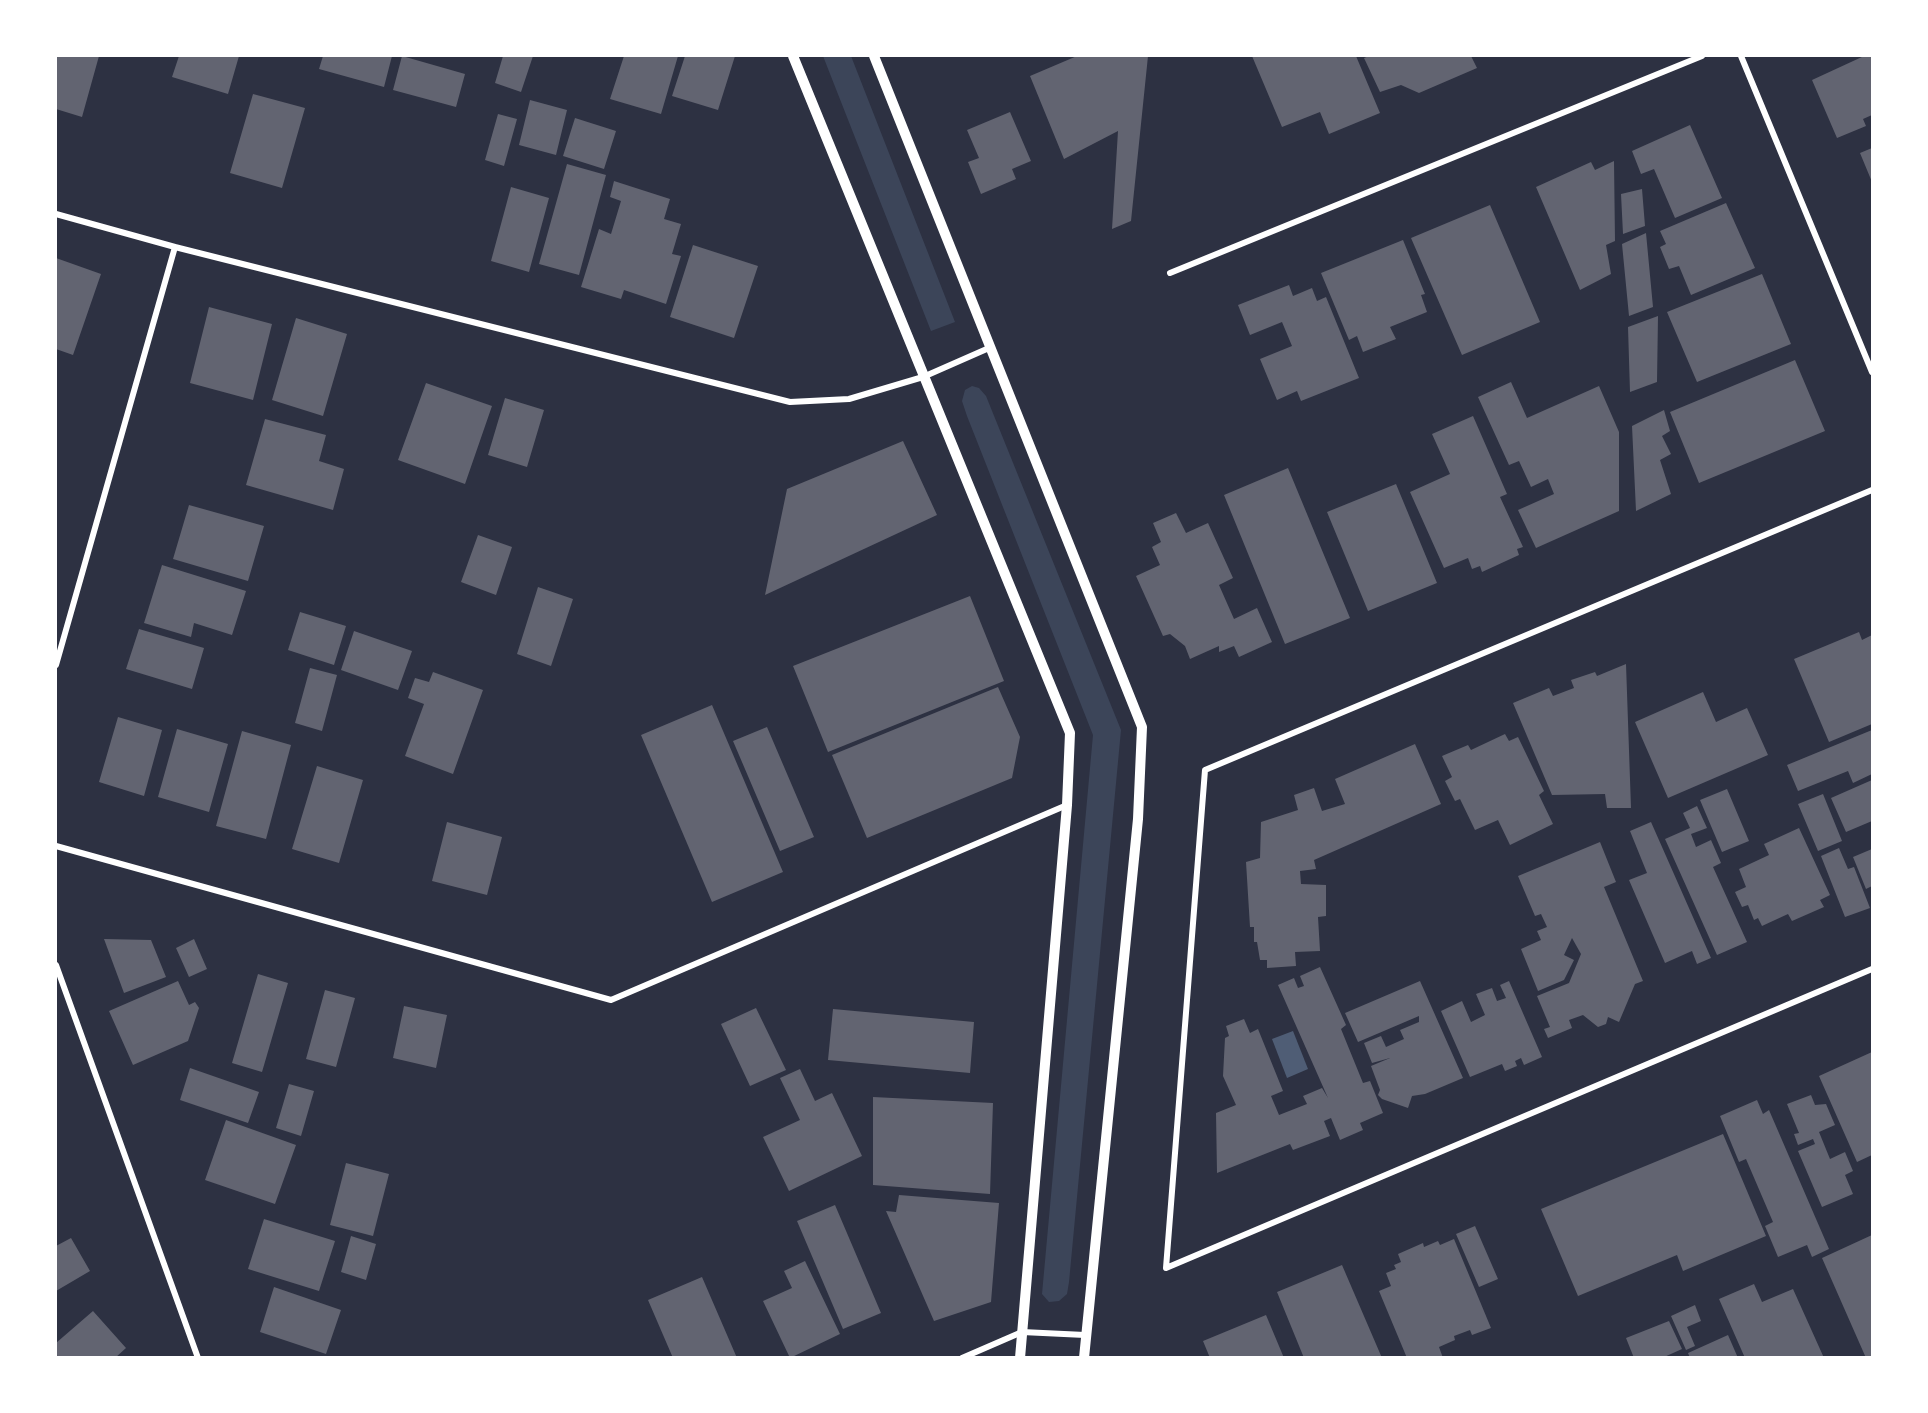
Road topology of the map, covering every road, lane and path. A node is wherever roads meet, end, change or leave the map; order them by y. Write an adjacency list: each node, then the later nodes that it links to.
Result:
1 (793, 56): 10 (street)
2 (874, 56): 8 (street)
3 (1702, 56): 7 (street)
4 (1741, 56): 9 (street)
5 (56, 214): 6 (street)
6 (175, 248): 10 (street); 12 (street)
7 (1170, 273)
8 (989, 348): 10 (street); 18 (street)
9 (1872, 372)
10 (923, 377): 13 (street)
11 (1872, 490): 16 (street)
12 (56, 665)
13 (1067, 805): 14 (street); 17 (street)
14 (56, 846)
15 (56, 965): 19 (street)
16 (1872, 969)
17 (1022, 1332): 18 (street); 20 (street); 21 (street)
18 (1085, 1335): 22 (street)
19 (198, 1358)
20 (962, 1358)
21 (1020, 1358)
22 (1084, 1358)

